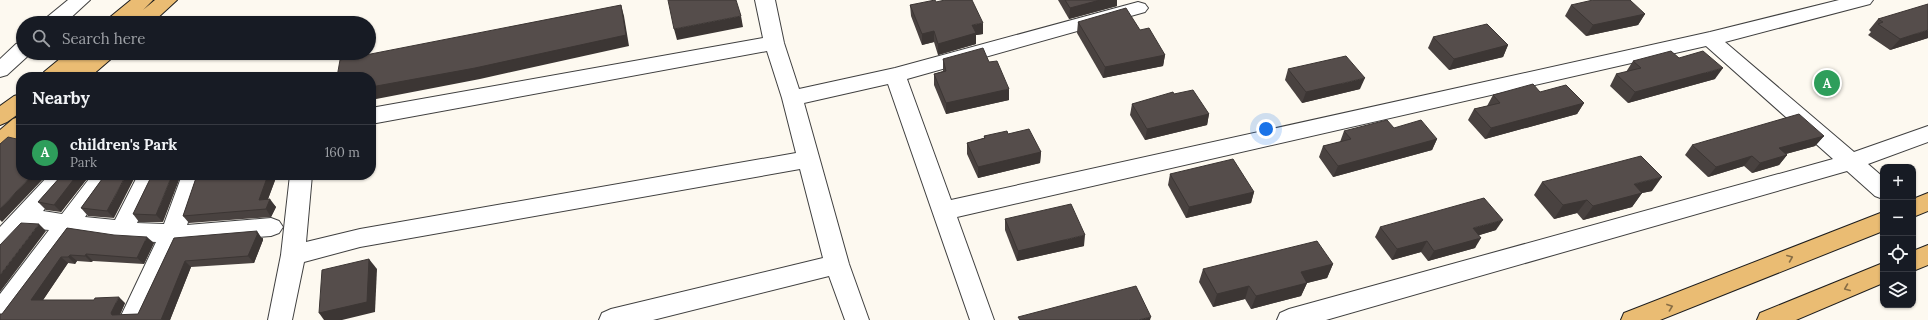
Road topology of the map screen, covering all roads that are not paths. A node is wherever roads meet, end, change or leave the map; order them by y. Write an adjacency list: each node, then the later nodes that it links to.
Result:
1 (80, 0): 7 (street)
2 (143, 0): 8 (main road)
3 (167, 0): 9 (main road)
4 (765, 0): 11 (street)
5 (1863, 0): 10 (street)
6 (1138, 8): 18 (street)
7 (61, 16)
8 (124, 16)
9 (148, 16)
10 (1710, 39): 27 (street); 36 (street)
11 (774, 43): 19 (street); 21 (street)
12 (16, 56): 15 (street)
13 (72, 60): 16 (main road)
14 (97, 60): 17 (main road)
15 (0, 70)
16 (57, 72)
17 (83, 72)
18 (895, 75): 19 (street); 36 (street)
19 (792, 98): 26 (street)
20 (16, 106): 22 (main road)
21 (376, 115)
22 (0, 117)
23 (16, 128): 25 (main road)
24 (1928, 134): 27 (street)
25 (0, 142)
26 (808, 159): 44 (street); 47 (street)
27 (1851, 162): 33 (street); 55 (street)
28 (57, 180): 37 (street)
29 (100, 180): 39 (street)
30 (146, 180): 41 (street)
31 (191, 180): 42 (street)
32 (300, 180): 44 (street)
33 (1880, 187)
34 (1928, 202): 35 (main road)
35 (1916, 207)
36 (943, 211): 54 (street)
37 (22, 218): 39 (street); 43 (street)
38 (1880, 221): 56 (main road, one-way to 38)
39 (68, 222): 41 (street); 49 (street)
40 (271, 227): 42 (street)
41 (120, 231): 42 (street)
42 (172, 234): 50 (street)
43 (0, 243)
44 (293, 255): 51 (street)
45 (1928, 255): 46 (main road)
46 (1916, 260)
47 (838, 264): 52 (street); 53 (street)
48 (1880, 275): 57 (main road, one-way to 57)
49 (0, 313)
50 (131, 320)
51 (280, 320)
52 (611, 320)
53 (857, 320)
54 (982, 320)
55 (1289, 320)
56 (1633, 320)
57 (1769, 320)

